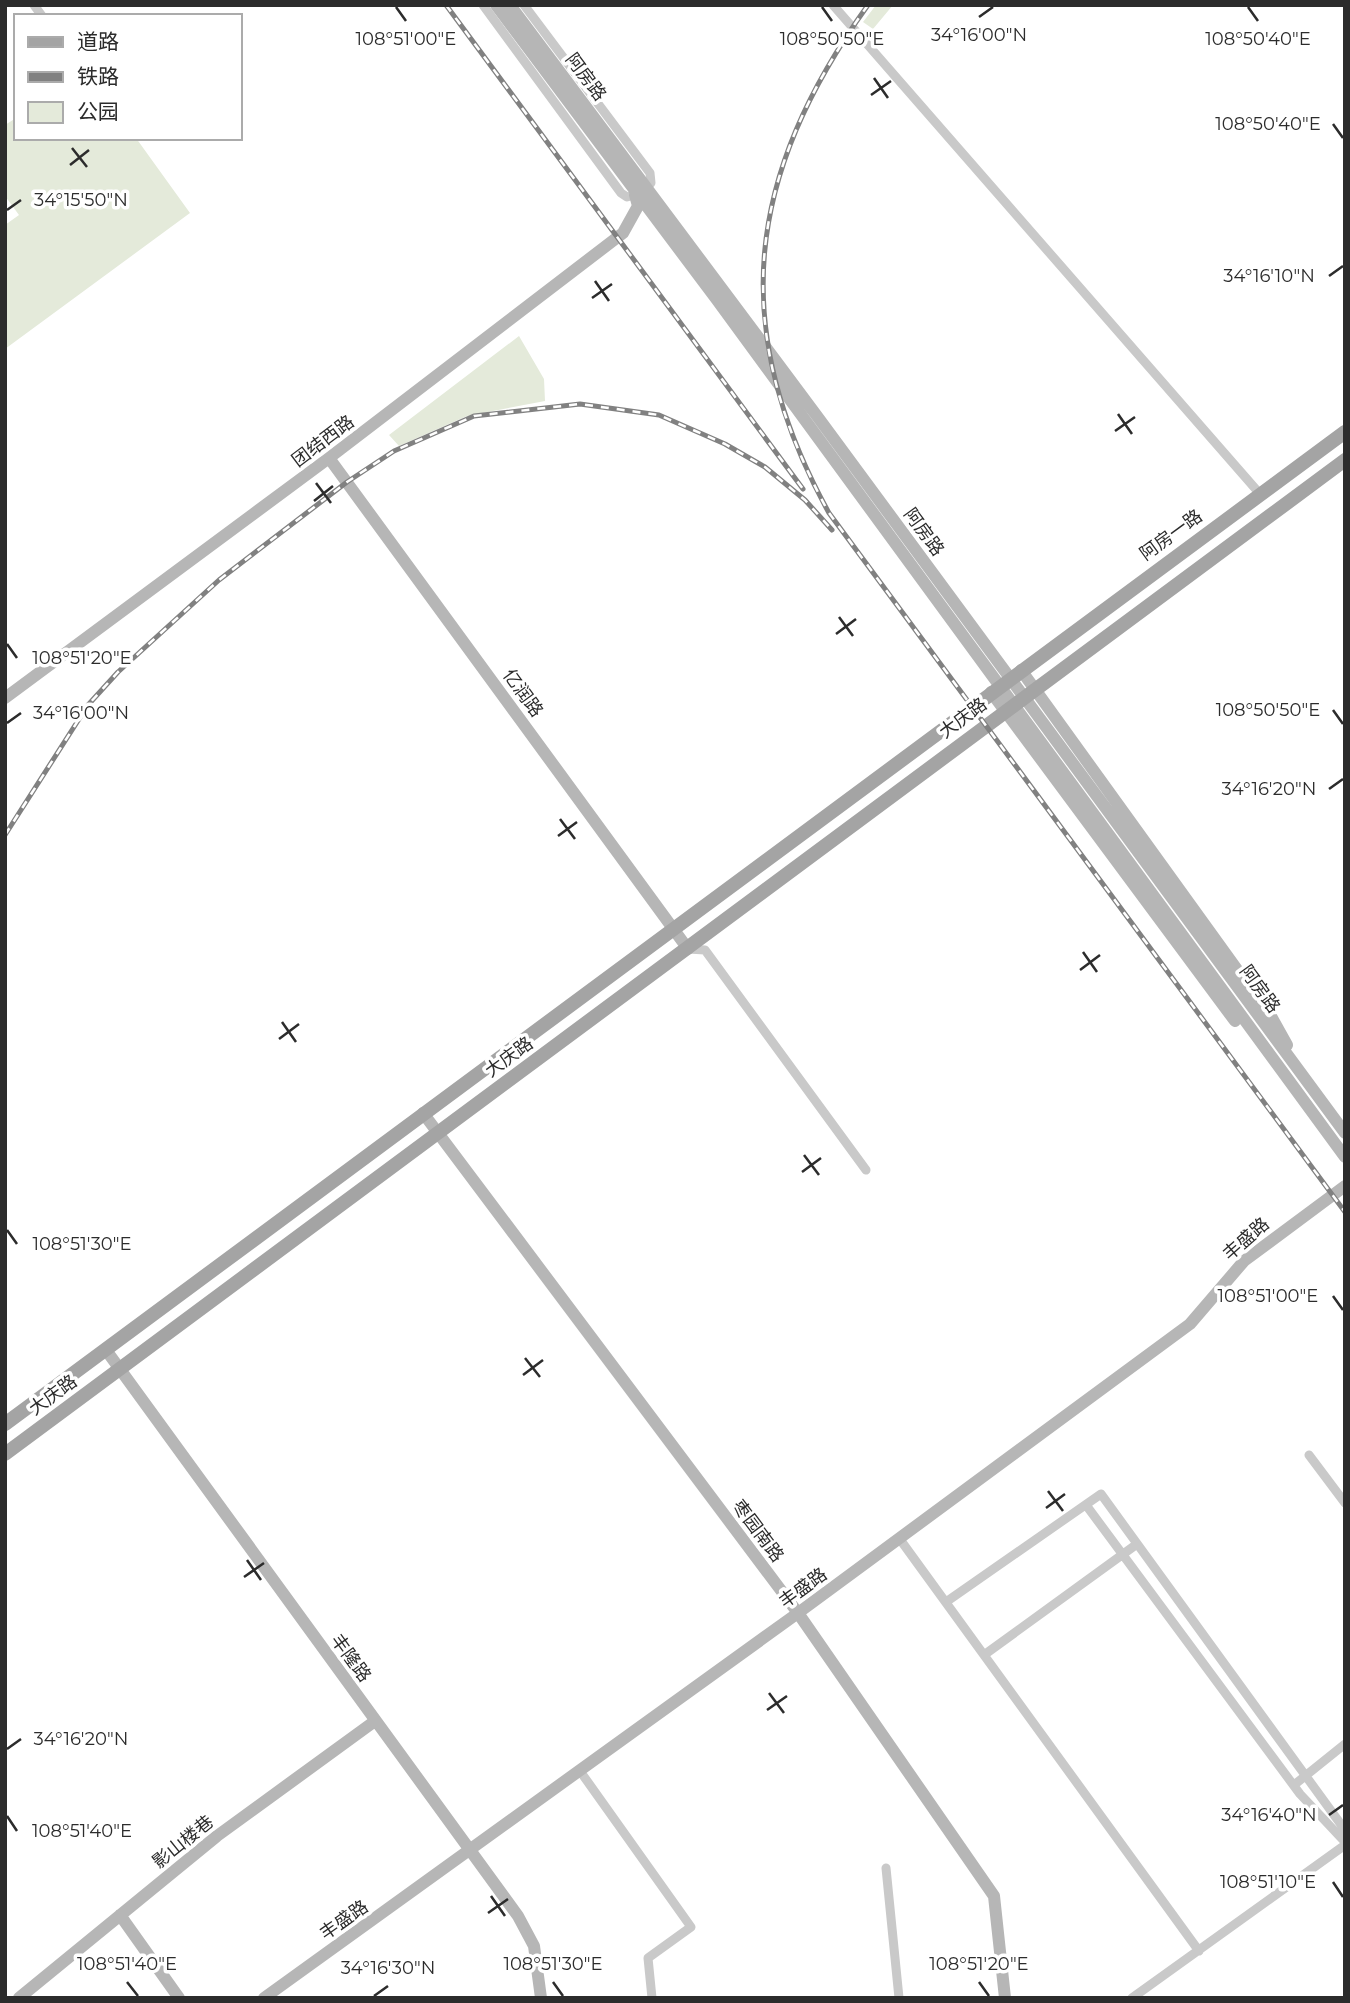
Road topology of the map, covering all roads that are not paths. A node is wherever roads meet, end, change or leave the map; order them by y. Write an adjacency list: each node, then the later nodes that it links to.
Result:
1 (483, 5): 6 (street)
2 (496, 5): 19 (street, 阿房路)
3 (510, 5): 19 (street, 阿房路)
4 (524, 5): 6 (street)
5 (833, 5): 11 (street)
6 (635, 195): 9 (street, 团结西路)
7 (1340, 435): 8 (main road); 11 (main road, 阿房一路)
8 (1345, 452)
9 (330, 458): 15 (street, 团结西路); 17 (street, 亿润路)
10 (1345, 460): 13 (main road)
11 (1260, 494): 12 (main road, 阿房一路)
12 (1021, 670): 13 (street, 阿房路); 14 (main road, 大庆路)
13 (1034, 690): 16 (main road, 大庆路); 21 (street, 阿房路)
14 (991, 692): 16 (street, 阿房路); 17 (main road, 大庆路)
15 (5, 698)
16 (1005, 711): 18 (main road, 大庆路); 20 (street, 阿房路)
17 (673, 930): 18 (street, 亿润路); 22 (main road, 大庆路)
18 (688, 949): 23 (main road, 大庆路); 26 (street)
19 (1269, 1042): 20 (street, 阿房路); 21 (street, 阿房路)
20 (1284, 1073): 25 (street, 阿房路)
21 (1307, 1083): 24 (street, 阿房路)
22 (423, 1113): 23 (street, 枣园南路); 28 (main road, 大庆路)
23 (438, 1133): 29 (main road, 大庆路); 41 (street, 枣园南路)
24 (1345, 1133)
25 (1345, 1157)
26 (866, 1170)
27 (1345, 1186): 35 (street, 丰盛路)
28 (106, 1350): 29 (street, 丰隆路); 30 (main road, 大庆路)
29 (121, 1369): 31 (main road, 大庆路); 47 (street, 丰隆路)
30 (5, 1424)
31 (5, 1454)
32 (1309, 1455): 33 (street)
33 (1345, 1503)
34 (1086, 1505): 36 (street); 37 (street); 40 (street)
35 (899, 1538): 40 (street); 41 (street, 丰盛路)
36 (1137, 1544): 37 (street); 38 (street)
37 (1123, 1555): 39 (street); 44 (street)
38 (1167, 1585): 39 (street); 42 (street)
39 (1152, 1595): 43 (street)
40 (946, 1602): 44 (street)
41 (798, 1613): 49 (street, 丰盛路); 64 (street, 枣园南路)
42 (1199, 1630): 43 (street); 45 (street)
43 (1186, 1640): 46 (street)
44 (984, 1655): 57 (street)
45 (1246, 1694): 46 (street); 50 (street)
46 (1233, 1704): 51 (street)
47 (374, 1721): 54 (street, 丰隆路); 56 (street, 影山楼巷)
48 (1345, 1744): 50 (street)
49 (580, 1771): 54 (street, 丰盛路); 62 (street)
50 (1306, 1776): 51 (street); 52 (street)
51 (1293, 1785): 53 (street)
52 (1345, 1830)
53 (1345, 1844): 57 (street)
54 (470, 1851): 60 (street, 丰盛路); 61 (street, 丰隆路)
55 (886, 1868): 63 (street)
56 (120, 1915): 58 (street, 影山楼巷); 59 (street)
57 (1199, 1951): 65 (street)
58 (19, 1998)
59 (179, 1998)
60 (264, 1998)
61 (541, 1998)
62 (652, 1998)
63 (899, 1998)
64 (1005, 1998)
65 (1132, 1998)

